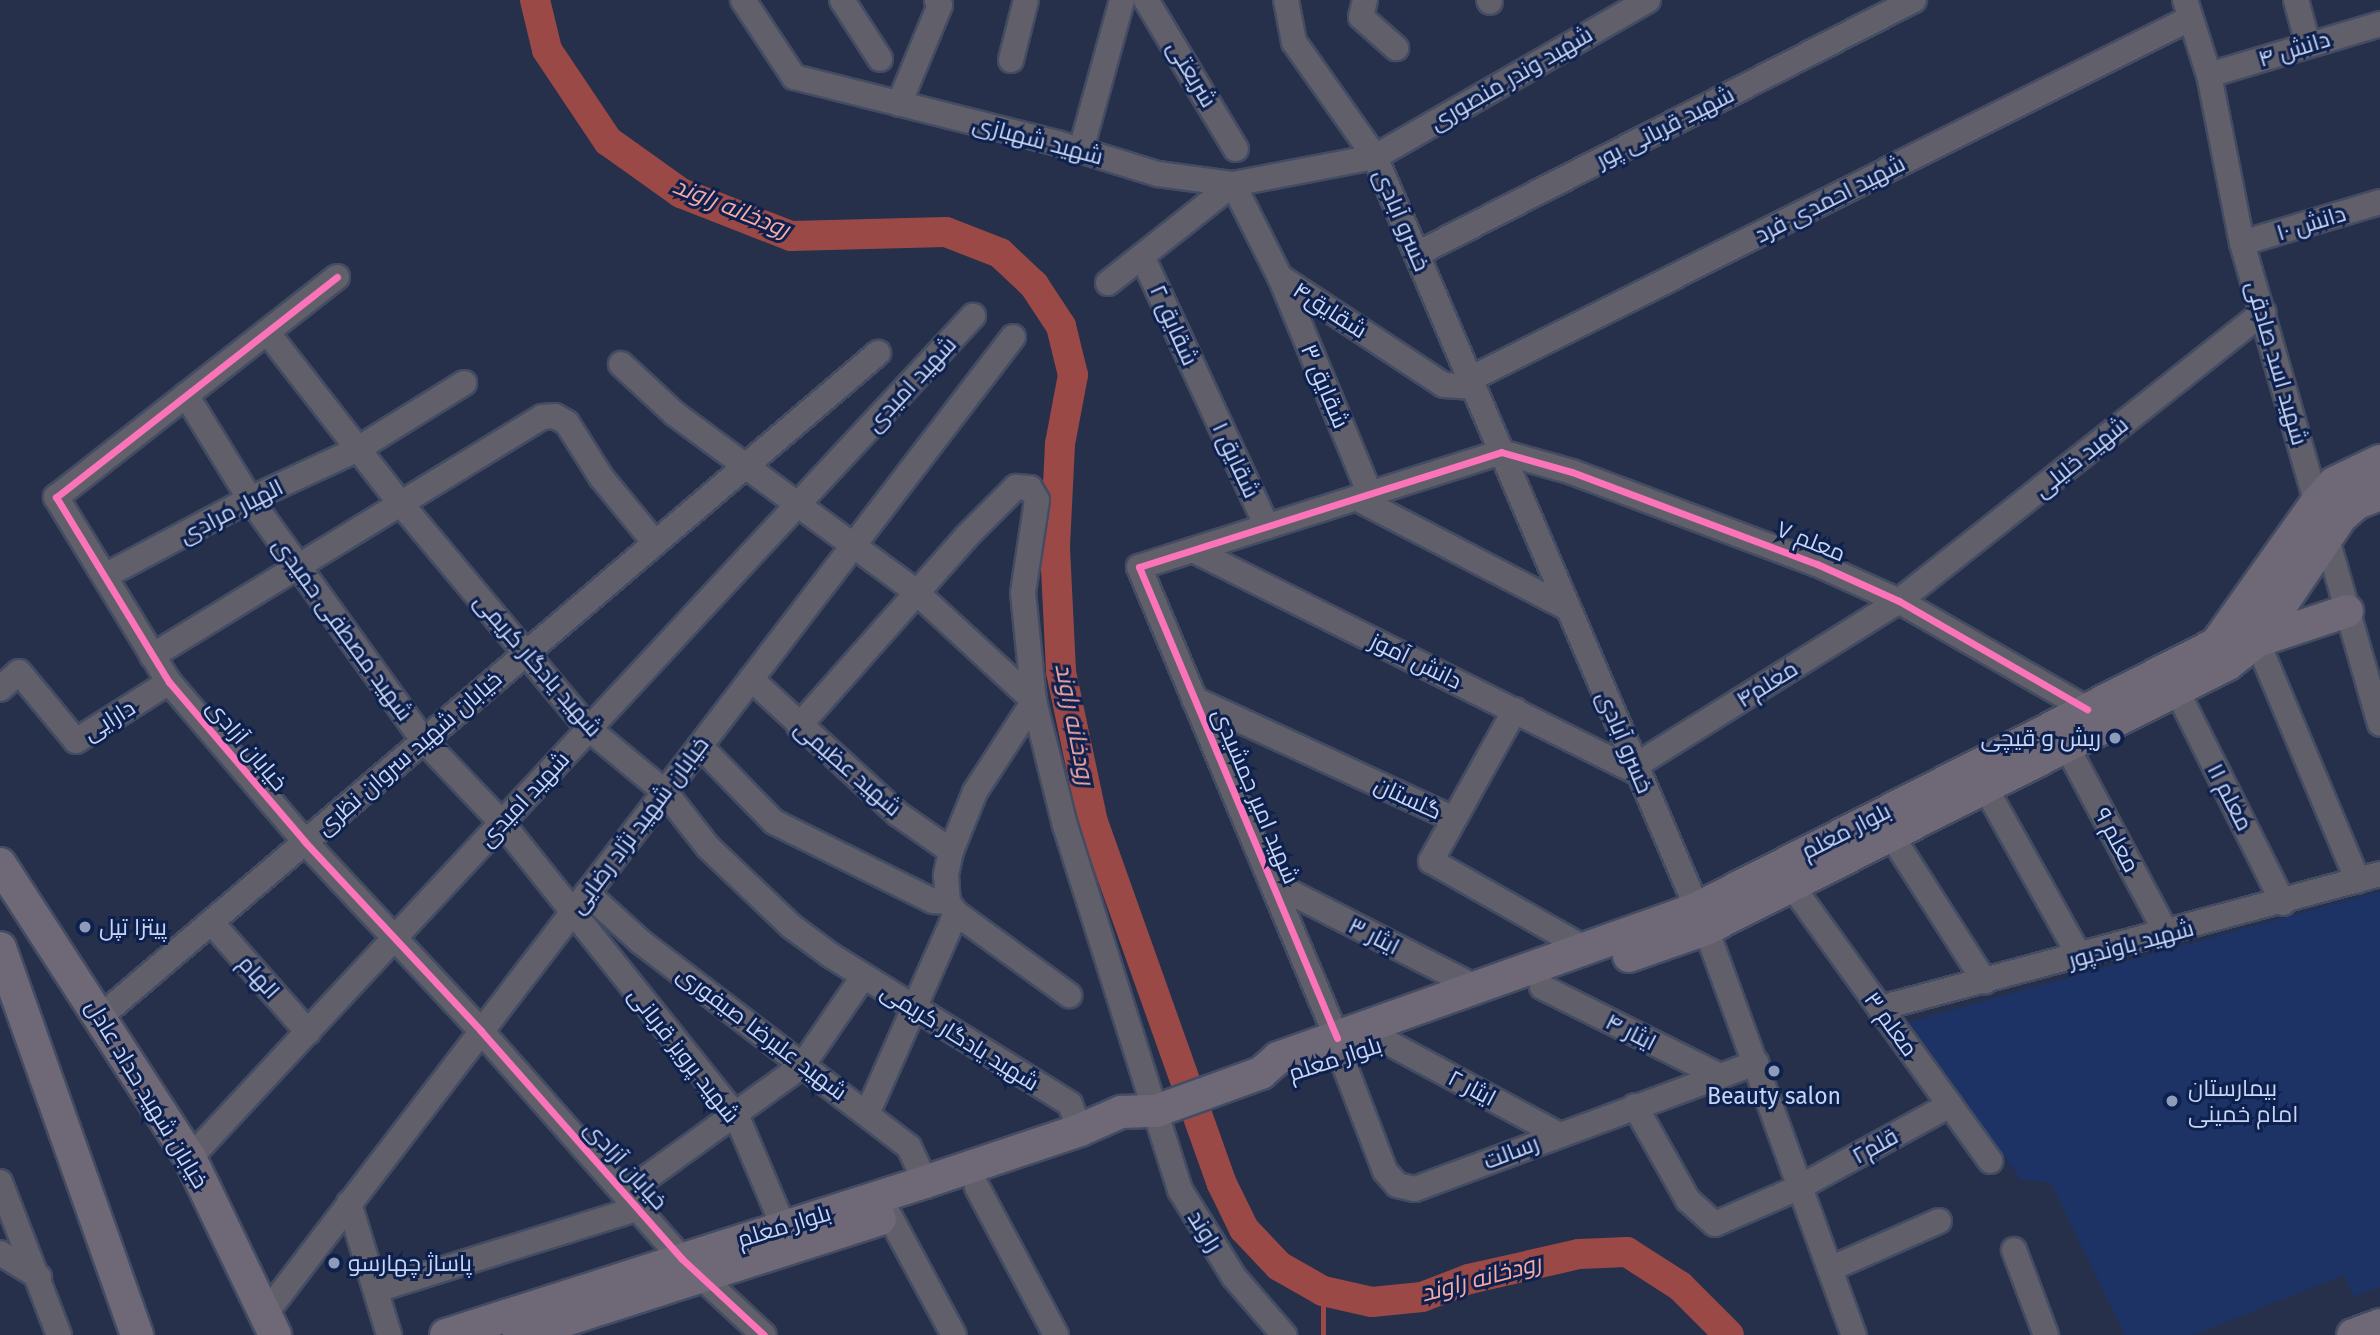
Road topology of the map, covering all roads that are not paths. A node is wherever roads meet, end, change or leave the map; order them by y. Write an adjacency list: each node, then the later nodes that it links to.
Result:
1 (743, 0): 19 (street, شهید شهبازی)
2 (842, 0): 16 (street)
3 (937, 0): 19 (street)
4 (1026, 0): 17 (street)
5 (1122, 0): 21 (street)
6 (1146, 0): 20 (street, شریعتی)
7 (1286, 0): 22 (street, خسرو آبادی)
8 (1365, 0): 15 (street)
9 (1648, 0): 22 (street, شهید وندر منصوری)
10 (1914, 0): 26 (street, شهید قربانی پور)
11 (2296, 0): 14 (street)
12 (2187, 10): 18 (street, شهید اسد صادقی); 38 (street, شهید احمدی فرد)
13 (2380, 24): 14 (street, دانش ۴)
14 (2308, 44): 18 (street, دانش ۴)
15 (1395, 48)
16 (880, 59)
17 (1011, 60)
18 (2209, 75): 25 (street, شهید اسد صادقی)
19 (900, 104): 21 (street, شهید شهبازی)
20 (1236, 149)
21 (1081, 150): 23 (street, شهید شهبازی)
22 (1375, 157): 23 (street, شهید شهبازی); 26 (street, خسرو آبادی)
23 (1233, 184): 27 (street); 29 (street, شقایق۴)
24 (2380, 202): 25 (street, دانش ۱۰)
25 (2242, 243): 31 (street, شهید اسد صادقی)
26 (1417, 254): 38 (street, خسرو آبادی)
27 (1142, 256): 30 (street); 39 (street, شقایق ۲)
28 (337, 277): 33 (street, خیابان آزادی)
29 (1280, 277): 38 (street, شقایق۴); 46 (street, شقایق ۳)
30 (1108, 283)
31 (2263, 312): 48 (street, شهید اسد صادقی); 59 (street, شهید خلیلی)
32 (973, 316): 50 (street, شهید امیدی)
33 (267, 332): 40 (street, خیابان آزادی); 41 (street, شهید یادگار کریمی)
34 (1013, 337): 54 (street, خیابان شهید نژاد رضایی)
35 (878, 353): 44 (street, خیابان شهید سروان نظری)
36 (621, 364): 44 (street)
37 (464, 383): 41 (street, الهیار مرادی)
38 (1471, 383): 42 (street, خسرو آبادی)
39 (1205, 393): 51 (street, شقایق ۱)
40 (186, 395): 47 (street, شهید مصطفی حمیدی); 57 (street, خیابان آزادی)
41 (358, 449): 47 (street, الهیار مرادی); 49 (street, شهید یادگار کریمی)
42 (1501, 452): 46 (street); 59 (street, معلم ۷); 60 (street, خسرو آبادی)
43 (2380, 461): 48 (main road, بلوار معلم)
44 (744, 467): 50 (street); 53 (street, خیابان شهید سروان نظری)
45 (2380, 494): 52 (main road, بلوار معلم)
46 (1363, 496): 51 (street); 60 (street)
47 (250, 499): 56 (street, شهید مصطفی حمیدی); 57 (street, الهیار مرادی)
48 (2317, 502): 52 (street, شهید اسد صادقی); 72 (main road, بلوار معلم)
49 (401, 504): 53 (street); 56 (street); 63 (street, شهید یادگار کریمی)
50 (797, 505): 54 (street); 76 (street, شهید امیدی)
51 (1267, 527): 55 (street)
52 (2326, 536): 61 (street, شهید اسد صادقی); 62 (main road, بلوار معلم)
53 (655, 543): 63 (street, خیابان شهید سروان نظری)
54 (854, 545): 58 (street); 66 (street, خیابان شهید نژاد رضایی)
55 (1193, 550): 70 (street, شهید امیر جمشیدی); 73 (street, دانش آموز)
56 (298, 567): 64 (street); 77 (street, شهید مصطفی حمیدی)
57 (105, 576): 64 (street, خیابان آزادی)
58 (916, 592): 71 (street); 71 (street, راوند); 75 (street)
59 (1899, 601): 72 (street, معلم ۷); 80 (street, معلم۴)
60 (1567, 608): 80 (street, خسرو آبادی)
61 (2347, 611): 62 (main road); 65 (street, شهید اسد صادقی)
62 (2257, 641): 69 (main road, بلوار معلم); 88 (street)
63 (525, 654): 76 (street, شهید یادگار کریمی); 77 (street, خیابان شهید سروان نظری)
64 (152, 656): 67 (street, خیابان آزادی)
65 (2373, 673): 74 (street, شهید اسد صادقی)
66 (751, 679): 75 (street, شهید عظیمی); 79 (street, خیابان شهید نژاد رضایی)
67 (169, 682): 68 (street, دارایی); 86 (street, خیابان آزادی)
68 (0, 689)
69 (2177, 691): 78 (main road, بلوار معلم); 93 (street, معلم ۱۱)
70 (1194, 699): 83 (street, گلستان); 90 (street, شهید امیر جمشیدی)
71 (1034, 701): 87 (street); 122 (street, راوند)
72 (2087, 709): 96 (main road, بلوار معلم)
73 (1515, 710): 80 (street, دانش آموز); 83 (street)
74 (2380, 724)
75 (799, 726): 87 (street, شهید عظیمی)
76 (589, 729): 82 (street, شهید یادگار کریمی); 84 (street, شهید امیدی)
77 (424, 740): 84 (street, شهید مصطفی حمیدی); 86 (street, خیابان شهید سروان نظری)
78 (2066, 745): 81 (main road, بلوار معلم); 98 (street, معلم ۹)
79 (700, 746): 82 (street, خیابان شهید نژاد رضایی); 94 (street)
80 (1637, 770): 96 (street, خسرو آبادی)
81 (1985, 787): 85 (main road, بلوار معلم); 102 (street)
82 (665, 792): 92 (street, خیابان شهید نژاد رضایی); 104 (street, شهید یادگار کریمی)
83 (1454, 819): 101 (street, گلستان)
84 (502, 823): 95 (street, شهید مصطفی حمیدی); 99 (street, شهید امیدی)
85 (1891, 835): 91 (main road, بلوار معلم); 105 (street)
86 (305, 842): 97 (street, خیابان شهید سروان نظری); 99 (street, خیابان آزادی)
87 (951, 851): 94 (street)
88 (2369, 877): 93 (street, شهید باوندپور)
89 (3, 882): 103 (main road, خیابان شهید حداد عادل)
90 (1272, 883): 108 (street, ایثار ۳); 116 (street, شهید امیر جمشیدی)
91 (1792, 886): 96 (main road, بلوار معلم); 111 (street, معلم ۳)
92 (587, 893): 95 (street, خیابان شهید نژاد رضایی); 118 (street, شهید علیرضا صیفوری)
93 (2283, 903): 98 (street, شهید باوندپور)
94 (952, 907): 109 (street); 110 (street)
95 (572, 913): 113 (street, خیابان شهید نژاد رضایی); 124 (street, شهید پرویز قربانی)
96 (1701, 919): 101 (main road, بلوار معلم); 107 (main road, بلوار معلم); 117 (street, خسرو آبادی)
97 (211, 922): 112 (street, خیابان شهید سروان نظری); 114 (street, الهام)
98 (2167, 934): 102 (street, شهید باوندپور)
99 (396, 937): 113 (street, خیابان آزادی); 114 (street, شهید امیدی)
100 (0, 948): 106 (main road)
101 (1586, 949): 108 (main road, بلوار معلم)
102 (2080, 957): 105 (street, شهید باوندپور)
103 (64, 958): 106 (main road); 112 (main road, خیابان شهید حداد عادل)
104 (863, 977): 110 (street, شهید یادگار کریمی); 118 (street)
105 (1985, 982): 111 (street, شهید باوندپور)
106 (15, 986): 147 (main road)
107 (1542, 987): 115 (main road, بلوار معلم); 119 (street, ایثار ۴)
108 (1477, 988): 116 (main road, بلوار معلم)
109 (1069, 995)
110 (914, 1008): 123 (street); 125 (street, شهید یادگار کریمی)
111 (1880, 1008): 120 (street, معلم ۳)
112 (100, 1017): 127 (main road, خیابان شهید حداد عادل)
113 (481, 1031): 133 (street, خیابان آزادی); 134 (street, خیابان شهید نژاد رضایی)
114 (308, 1032): 127 (street, شهید امیدی)
115 (1387, 1042): 116 (main road, بلوار معلم); 126 (street, ایثار ۲)
116 (1340, 1049): 122 (main road, بلوار معلم); 126 (street, رسالت)
117 (1756, 1063): 119 (street, رسالت); 132 (street, خسرو آبادی)
118 (802, 1066): 123 (street, شهید علیرضا صیفوری); 124 (street)
119 (1720, 1076): 121 (street, رسالت)
120 (1950, 1105): 128 (street, معلم ۳); 132 (street, قلم۲)
121 (1635, 1107): 126 (street, رسالت); 132 (street, قلم۲)
122 (1156, 1111): 125 (main road, بلوار معلم); 131 (main road, بلوار معلم); 154 (street, راوند)
123 (868, 1112): 130 (street, شهید علیرضا صیفوری)
124 (737, 1117): 133 (street); 137 (street, شهید پرویز قربانی)
125 (1080, 1130): 130 (main road, بلوار معلم)
126 (1558, 1134)
127 (190, 1158): 144 (main road, خیابان شهید حداد عادل)
128 (1990, 1161)
129 (0, 1182): 142 (street)
130 (925, 1182): 137 (main road, بلوار معلم)
131 (977, 1187): 135 (main road, بلوار معلم); 153 (street)
132 (1800, 1187): 141 (street, خسرو آبادی)
133 (633, 1200): 140 (street, خیابان آزادی); 143 (street)
134 (349, 1203): 143 (street); 144 (street, خیابان شهید نژاد رضایی)
135 (889, 1215): 137 (main road, بلوار معلم); 152 (street)
136 (1939, 1220): 141 (street)
137 (789, 1236): 140 (main road, بلوار معلم)
138 (2014, 1250): 156 (street)
139 (0, 1253): 142 (street)
140 (691, 1269): 149 (main road, بلوار معلم); 150 (main road, بلوار معلم); 151 (street, خیابان آزادی)
141 (1830, 1269): 155 (street, خسرو آبادی)
142 (39, 1277): 146 (street)
143 (376, 1290): 148 (street)
144 (271, 1324)
145 (2380, 1325): 157 (main road)
146 (59, 1335)
147 (137, 1335)
148 (389, 1335)
149 (446, 1335)
150 (519, 1335)
151 (764, 1335)
152 (954, 1335)
153 (1056, 1335)
154 (1284, 1335)
155 (1854, 1335)
156 (2046, 1335)
157 (2353, 1335)

